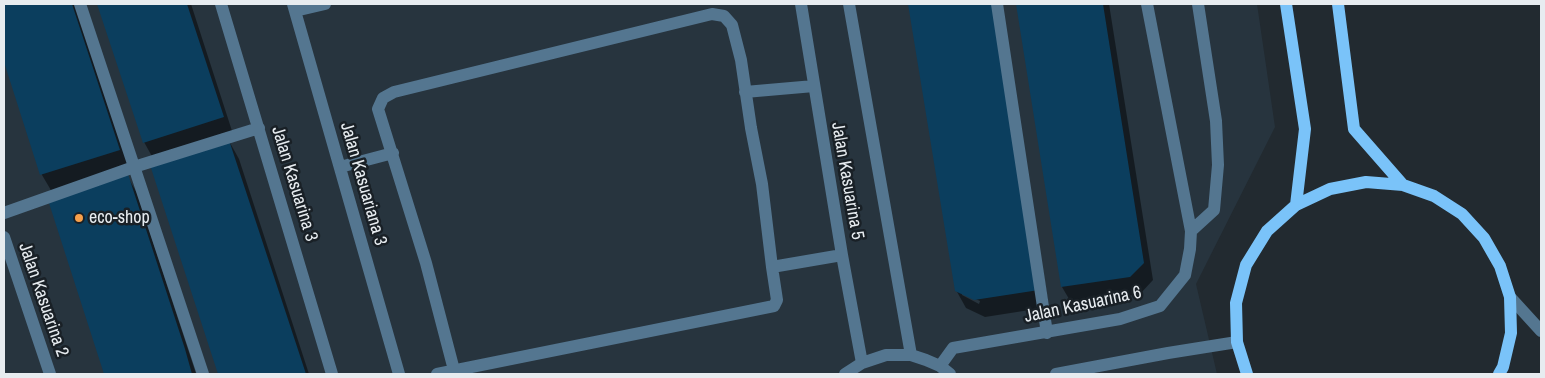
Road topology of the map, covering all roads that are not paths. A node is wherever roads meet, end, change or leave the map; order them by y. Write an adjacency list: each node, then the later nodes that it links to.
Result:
1 (80, 4): 16 (street)
2 (221, 4): 14 (street, Jalan Kasuarina 3)
3 (325, 4): 11 (street)
4 (801, 4): 12 (street, Jalan Kasuarina 5)
5 (849, 4): 29 (street, Jalan Kasuarina 5)
6 (996, 4): 27 (street)
7 (1147, 4): 21 (street, Jalan Kasuarina 6)
8 (1198, 4): 21 (street)
9 (1286, 4): 19 (main road)
10 (1338, 4): 18 (main road)
11 (294, 7): 17 (street, Jalan Kasuariana 3)
12 (814, 86): 13 (street); 23 (street, Jalan Kasuarina 5)
13 (745, 92): 15 (street); 24 (street)
14 (259, 128): 16 (street); 35 (street, Jalan Kasuarina 3)
15 (393, 154): 17 (street); 31 (street)
16 (134, 167): 20 (street); 34 (street)
17 (340, 167): 36 (street, Jalan Kasuariana 3)
18 (1403, 185): 19 (main road); 25 (main road)
19 (1296, 205): 28 (main road)
20 (4, 213)
21 (1191, 231): 27 (street, Jalan Kasuarina 6)
22 (4, 238): 33 (street, Jalan Kasuarina 2)
23 (842, 255): 24 (street); 30 (street, Jalan Kasuarina 5)
24 (772, 267): 31 (street)
25 (1510, 297): 26 (street); 41 (main road)
26 (1541, 330)
27 (1047, 333): 32 (street, Jalan Kasuarina 6)
28 (1237, 342): 39 (street); 40 (main road)
29 (911, 356): 30 (street); 32 (street)
30 (862, 363): 38 (street)
31 (454, 370): 37 (street)
32 (945, 370)
33 (50, 374)
34 (203, 374)
35 (332, 374)
36 (399, 374)
37 (437, 374)
38 (845, 374)
39 (1056, 374)
40 (1247, 374)
41 (1499, 374)

